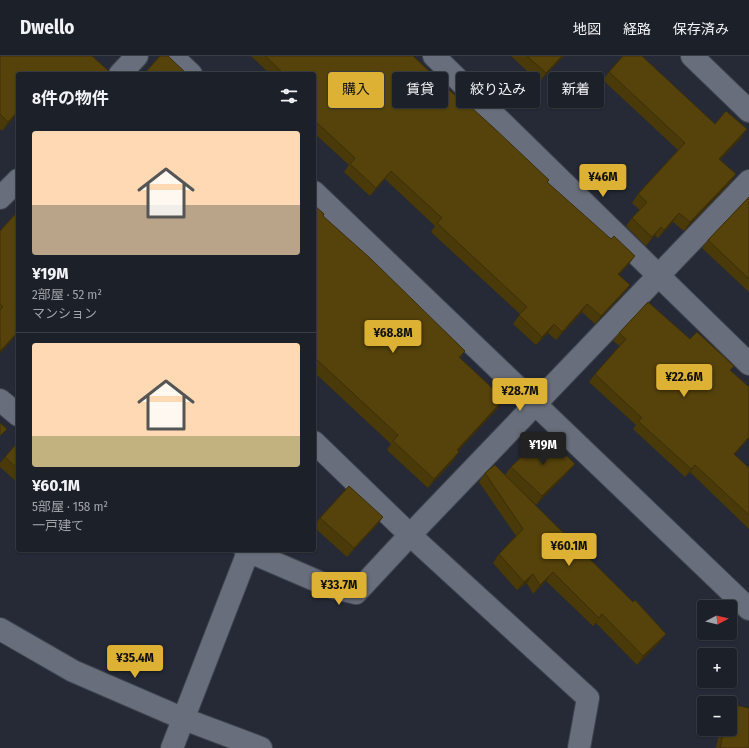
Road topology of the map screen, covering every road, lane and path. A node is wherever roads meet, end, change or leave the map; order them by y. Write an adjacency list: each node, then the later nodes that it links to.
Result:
1 (137, 56): 5 (street)
2 (172, 56): 6 (street)
3 (434, 56): 12 (street)
4 (692, 56): 7 (street)
5 (122, 72)
6 (188, 72)
7 (749, 111)
8 (749, 181): 12 (street)
9 (16, 182): 11 (street)
10 (316, 194): 15 (street)
11 (0, 198)
12 (658, 276): 13 (street); 15 (street)
13 (749, 364)
14 (0, 400): 16 (street)
15 (536, 404): 18 (street); 21 (street)
16 (16, 413)
17 (316, 444): 18 (street)
18 (410, 535): 20 (street); 26 (street)
19 (247, 552): 23 (street)
20 (249, 552)
21 (749, 609)
22 (0, 629): 23 (street)
23 (184, 719): 24 (street); 25 (street)
24 (172, 748)
25 (261, 748)
26 (579, 748)

